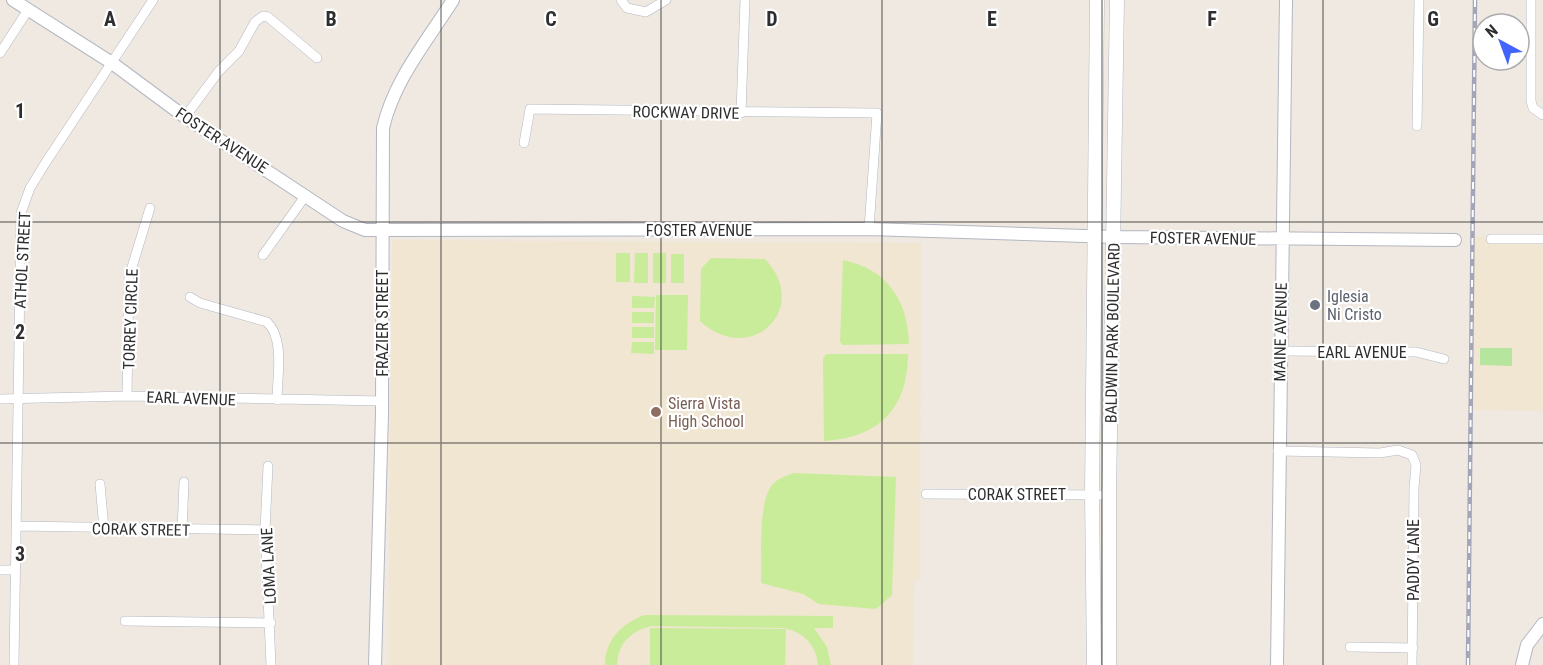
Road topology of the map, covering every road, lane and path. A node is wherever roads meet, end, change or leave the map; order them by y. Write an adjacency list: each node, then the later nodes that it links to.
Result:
1 (13, 0): 11 (street, FOSTER AVENUE)
2 (153, 0): 16 (street, ATHOL STREET)
3 (453, 0): 26 (street, FRAZIER STREET)
4 (621, 0): 5 (street)
5 (666, 0)
6 (745, 0): 18 (street)
7 (1097, 0): 27 (main road, BALDWIN PARK BOULEVARD)
8 (1117, 0): 28 (main road, BALDWIN PARK BOULEVARD)
9 (1286, 0): 29 (street, MAINE AVENUE)
10 (1419, 0): 21 (street)
11 (28, 10): 14 (street); 16 (street, FOSTER AVENUE)
12 (1531, 17): 13 (street)
13 (1543, 17)
14 (0, 52)
15 (317, 58): 20 (street)
16 (112, 63): 20 (street, FOSTER AVENUE); 39 (street, ATHOL STREET)
17 (1531, 72): 19 (street)
18 (741, 113): 22 (street, ROCKWAY DRIVE); 25 (street, ROCKWAY DRIVE)
19 (1540, 114)
20 (185, 117): 23 (street, FOSTER AVENUE)
21 (1418, 126)
22 (524, 143)
23 (306, 195): 26 (street, FOSTER AVENUE); 33 (street)
24 (150, 208): 37 (street, TORREY CIRCLE)
25 (869, 229): 26 (street, FOSTER AVENUE); 27 (street, FOSTER AVENUE)
26 (382, 232): 41 (street, FRAZIER STREET)
27 (1095, 236): 28 (street, FOSTER AVENUE); 47 (main road, BALDWIN PARK BOULEVARD)
28 (1114, 237): 29 (street, FOSTER AVENUE); 48 (main road, BALDWIN PARK BOULEVARD)
29 (1281, 239): 32 (street, FOSTER AVENUE); 35 (street, MAINE AVENUE)
30 (1491, 239): 31 (street)
31 (1543, 239)
32 (1455, 240)
33 (263, 255)
34 (190, 297): 40 (street)
35 (1280, 351): 36 (street, EARL AVENUE); 42 (street, MAINE AVENUE)
36 (1444, 358)
37 (128, 396): 39 (street, EARL AVENUE); 40 (street, EARL AVENUE)
38 (0, 399): 39 (street, EARL AVENUE)
39 (18, 399): 49 (street, ATHOL STREET)
40 (277, 400): 41 (street, EARL AVENUE)
41 (382, 401): 62 (street, FRAZIER STREET)
42 (1278, 451): 59 (street, PADDY LANE); 65 (street, MAINE AVENUE)
43 (268, 466): 52 (street, LOMA LANE)
44 (184, 482): 51 (street)
45 (100, 484): 50 (street)
46 (926, 494): 47 (street, CORAK STREET)
47 (1092, 494): 48 (street, CORAK STREET); 63 (main road, BALDWIN PARK BOULEVARD)
48 (1109, 495): 64 (main road, BALDWIN PARK BOULEVARD)
49 (17, 526): 50 (street, CORAK STREET); 54 (street, ATHOL STREET)
50 (104, 529): 51 (street, CORAK STREET)
51 (182, 530): 52 (street, CORAK STREET)
52 (265, 530): 56 (street, LOMA LANE)
53 (0, 570): 54 (street)
54 (16, 570): 60 (street, ATHOL STREET)
55 (125, 621): 56 (street)
56 (271, 623): 61 (street, LOMA LANE)
57 (1543, 624): 67 (street)
58 (1350, 647): 59 (street)
59 (1413, 648): 66 (street, PADDY LANE)
60 (14, 665)
61 (271, 665)
62 (375, 665)
63 (1094, 665)
64 (1109, 665)
65 (1277, 665)
66 (1412, 665)
67 (1522, 665)

